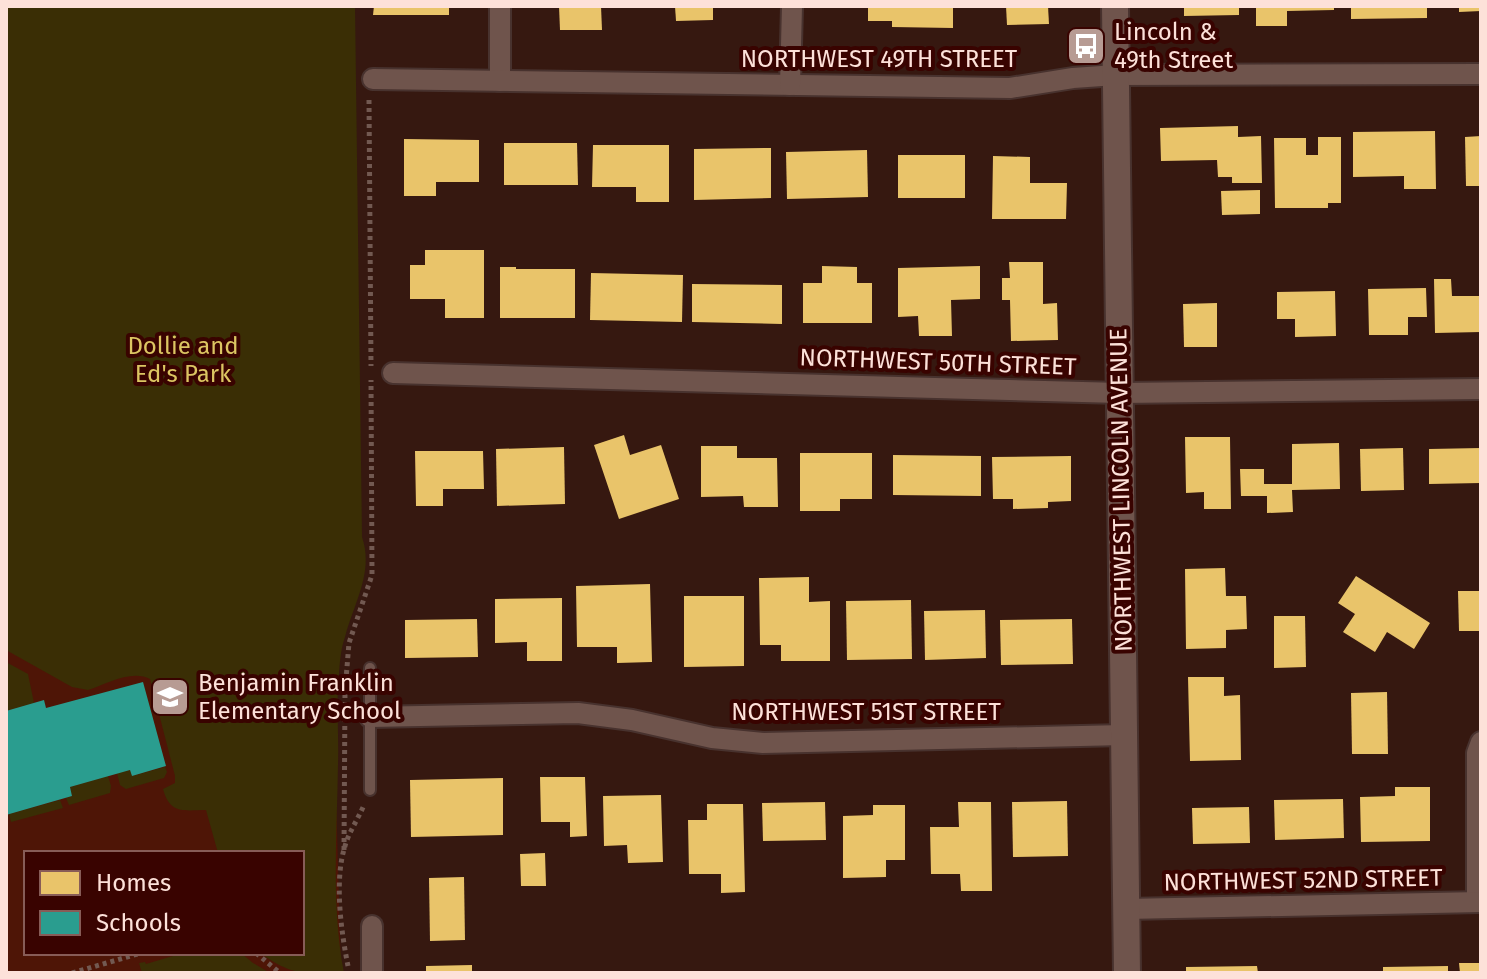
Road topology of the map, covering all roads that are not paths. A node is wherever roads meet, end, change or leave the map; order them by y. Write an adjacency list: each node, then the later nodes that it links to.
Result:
1 (500, 6): 7 (street)
2 (792, 6): 8 (street)
3 (1115, 6): 5 (street, NORTHWEST LINCOLN AVENUE)
4 (1481, 74): 5 (street, NORTHWEST 49TH STREET)
5 (1116, 75): 8 (street, NORTHWEST 49TH STREET); 11 (street, NORTHWEST LINCOLN AVENUE)
6 (373, 79): 7 (street, NORTHWEST 49TH STREET)
7 (500, 81): 8 (street, NORTHWEST 49TH STREET)
8 (790, 85)
9 (393, 373): 11 (street, NORTHWEST 50TH STREET)
10 (1481, 389): 11 (street, NORTHWEST 50TH STREET)
11 (1120, 393): 14 (street, NORTHWEST LINCOLN AVENUE)
12 (370, 668): 13 (lane)
13 (370, 717): 14 (street, NORTHWEST 51ST STREET); 16 (lane)
14 (1124, 735): 18 (street, NORTHWEST LINCOLN AVENUE)
15 (1481, 742): 17 (street)
16 (370, 790)
17 (1479, 902): 18 (street, NORTHWEST 52ND STREET)
18 (1126, 909): 21 (street, NORTHWEST LINCOLN AVENUE)
19 (372, 926): 20 (street)
20 (372, 973)
21 (1127, 973)

